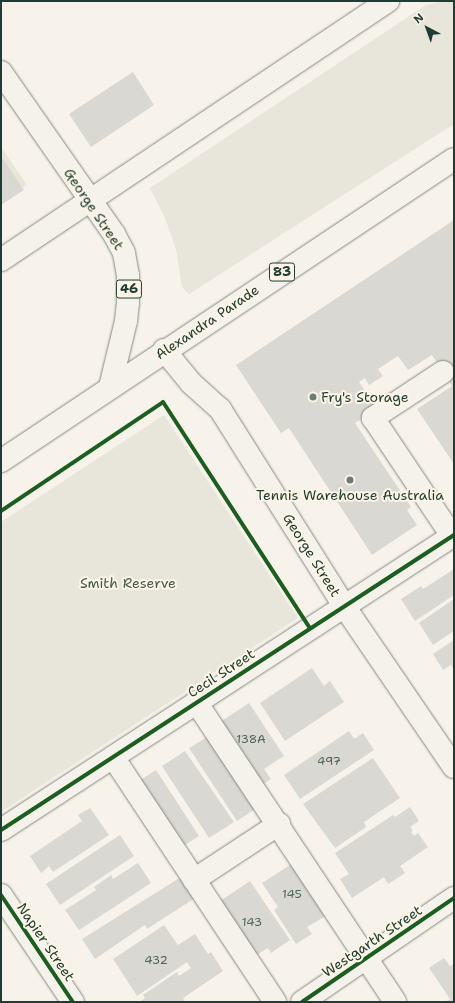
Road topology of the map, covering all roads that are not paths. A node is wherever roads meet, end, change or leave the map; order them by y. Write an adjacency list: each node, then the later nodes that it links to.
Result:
1 (388, 1): 4 (main road)
2 (1, 72): 4 (main road, George Street / 46)
3 (454, 159): 6 (main road, Alexandra Parade / 83)
4 (90, 200): 5 (main road); 8 (main road, George Street / 46)
5 (1, 260)
6 (164, 350): 8 (main road, Alexandra Parade / 83); 11 (main road, George Street)
7 (443, 372): 10 (main road)
8 (110, 386): 9 (main road, Alexandra Parade)
9 (1, 461)
10 (453, 536): 11 (main road, Cecil Street)
11 (344, 606): 12 (main road, Cecil Street); 14 (main road, George Street)
12 (196, 702): 13 (main road, Cecil Street); 15 (main road)
13 (113, 757): 16 (main road, Cecil Street); 17 (main road)
14 (454, 766)
15 (279, 824): 17 (main road); 20 (main road)
16 (1, 830)
17 (194, 880): 22 (main road)
18 (1, 894): 21 (main road, Napier Street)
19 (454, 898): 20 (main road, Westgarth Street)
20 (366, 958): 23 (main road, Westgarth Street); 24 (main road)
21 (73, 1002)
22 (275, 1002)
23 (302, 1002)
24 (395, 1002)

